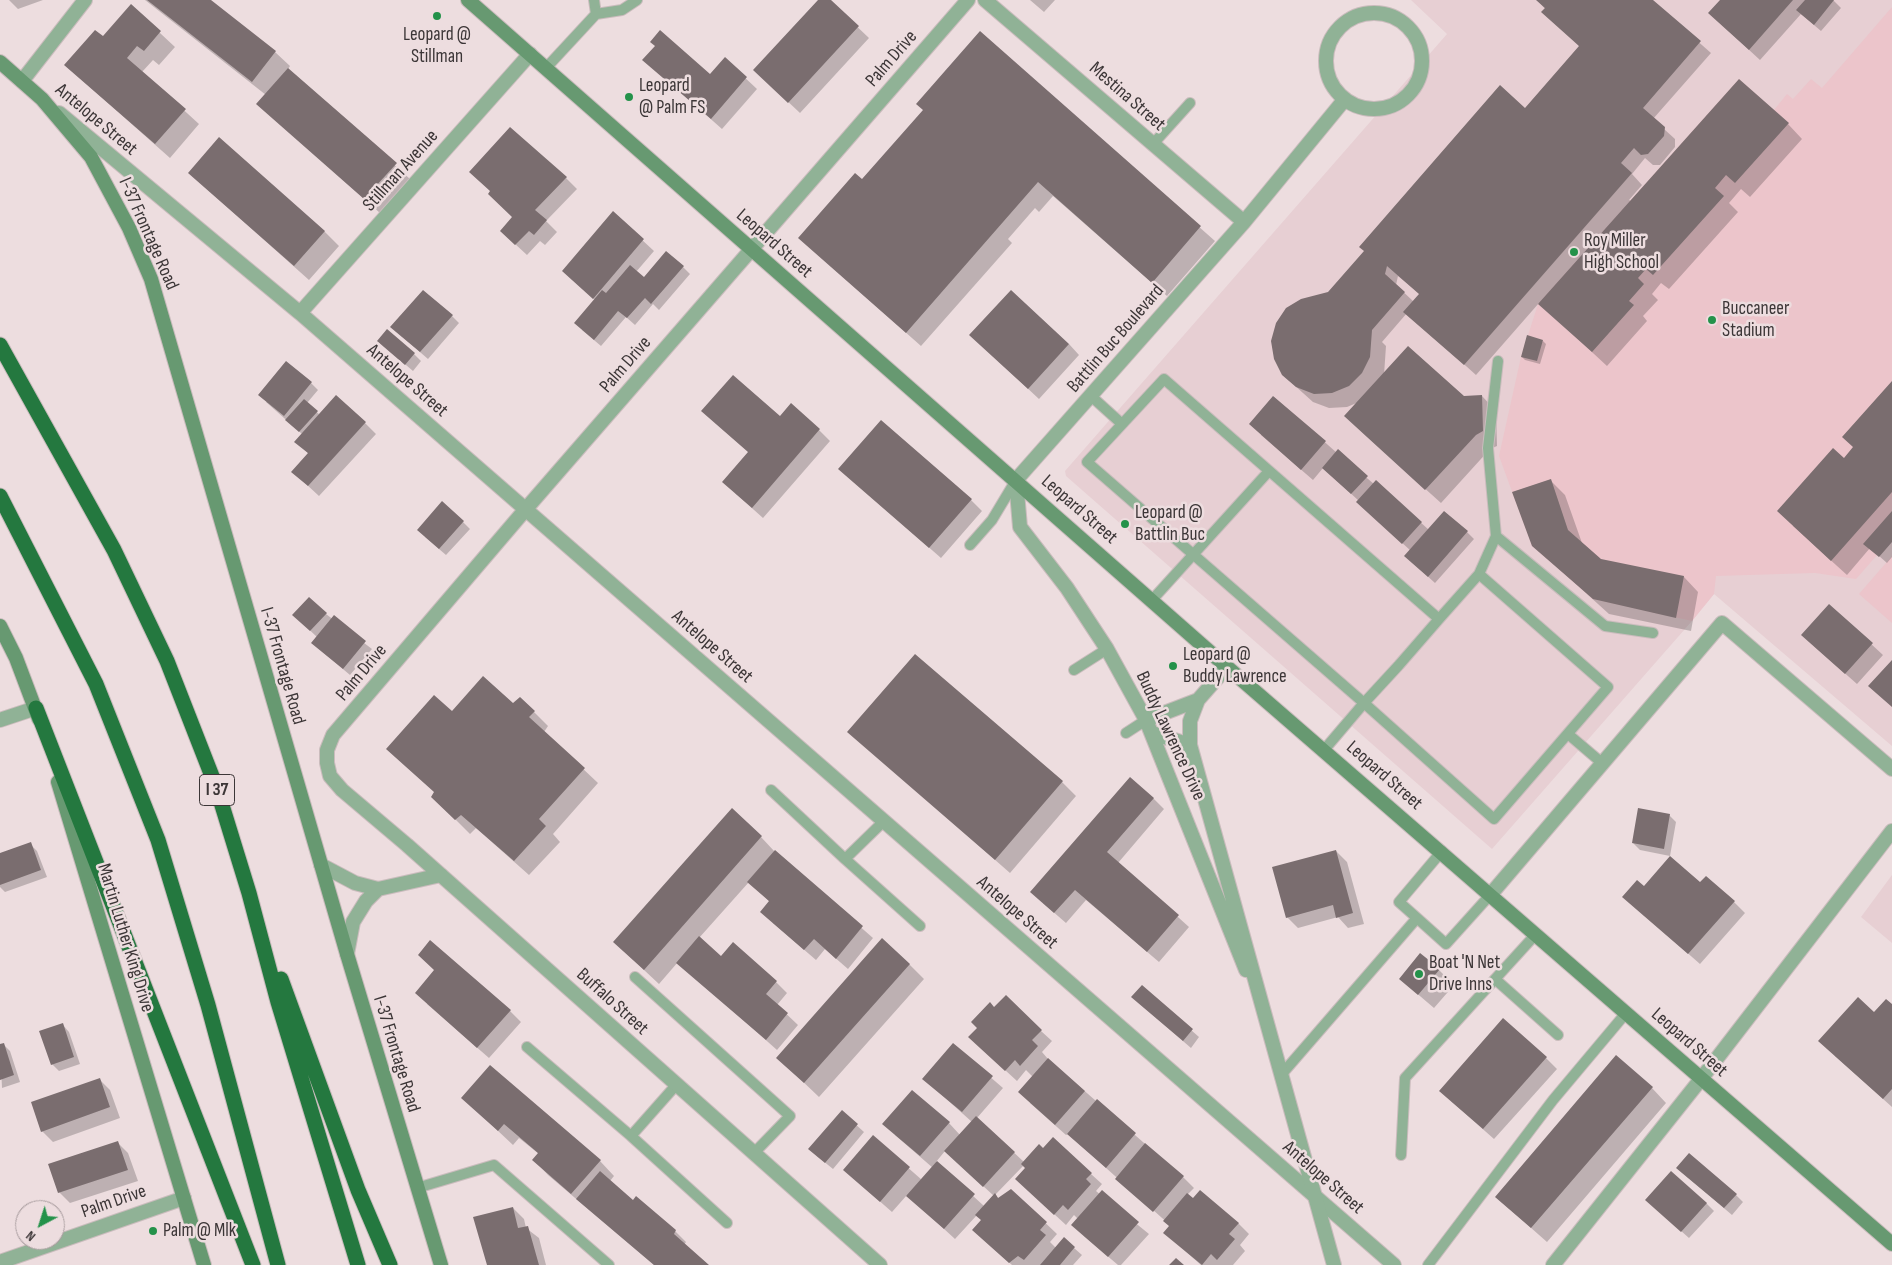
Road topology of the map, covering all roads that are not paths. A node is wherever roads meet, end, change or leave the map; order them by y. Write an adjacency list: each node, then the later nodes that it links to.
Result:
1 (85, 0): 11 (street)
2 (468, 0): 8 (main road, Leopard Street)
3 (594, 0): 7 (lane)
4 (637, 0): 7 (lane)
5 (968, 0): 17 (street, Palm Drive)
6 (985, 0): 15 (street, Mestina Street)
7 (596, 14): 10 (lane)
8 (530, 54): 10 (main road, Leopard Street); 18 (street, Stillman Avenue)
9 (0, 62): 11 (main road, Antelope Street)
10 (546, 68): 17 (main road, Leopard Street)
11 (22, 81): 12 (main road, Antelope Street)
12 (42, 99): 18 (street, Antelope Street); 55 (main road, I-37 Frontage Road)
13 (1345, 99): 13 (street); 16 (street, Battlin Buc Boulevard)
14 (1190, 103): 15 (lane)
15 (1153, 144): 16 (street, Mestina Street)
16 (1244, 222): 21 (street, Battlin Buc Boulevard)
17 (752, 249): 24 (main road, Leopard Street); 26 (street, Palm Drive)
18 (300, 312): 26 (street, Antelope Street)
19 (0, 345): 58 (highway, I 37)
20 (1498, 361): 27 (lane)
21 (1091, 396): 22 (lane); 24 (street, Battlin Buc Boulevard)
22 (1122, 424): 23 (lane); 29 (lane)
23 (1269, 471): 29 (lane); 32 (lane)
24 (1016, 480): 28 (lane); 31 (main road, Leopard Street); 35 (street, Buddy Lawrence Drive)
25 (0, 496): 84 (highway)
26 (525, 510): 47 (street, Palm Drive); 51 (street, Antelope Street)
27 (1496, 536): 30 (lane); 34 (lane)
28 (970, 545)
29 (1194, 556): 31 (lane); 39 (lane)
30 (1479, 574): 32 (lane); 44 (lane)
31 (1152, 600): 36 (main road, Leopard Street)
32 (1438, 620): 39 (lane)
33 (0, 626): 40 (main road, Martin Luther King Drive)
34 (1653, 633)
35 (1107, 649): 37 (lane); 42 (street, Buddy Lawrence Drive)
36 (1227, 666): 38 (street, Buddy Lawrence Drive); 46 (main road, Leopard Street)
37 (1074, 670)
38 (1198, 700): 42 (street); 45 (street, Buddy Lawrence Drive)
39 (1364, 703): 44 (lane); 46 (lane)
40 (36, 708): 41 (street); 77 (main road, Martin Luther King Drive); 83 (highway)
41 (0, 720)
42 (1149, 727): 43 (lane); 45 (street); 67 (street, Buddy Lawrence Drive)
43 (1126, 734)
44 (1568, 734): 48 (lane)
45 (1190, 745): 67 (street, Buddy Lawrence Drive)
46 (1324, 750): 53 (main road, Leopard Street)
47 (327, 763): 56 (street, Buffalo Street)
48 (1602, 763): 49 (street); 59 (street)
49 (1892, 769)
50 (771, 790): 54 (lane)
51 (884, 822): 54 (lane); 78 (street, Antelope Street)
52 (1892, 831): 71 (street)
53 (1442, 851): 59 (main road, Leopard Street); 60 (lane)
54 (845, 858): 61 (lane)
55 (322, 865): 57 (street); 63 (main road, I-37 Frontage Road)
56 (441, 875): 57 (street); 72 (street, Buffalo Street)
57 (378, 889): 63 (street)
58 (249, 893): 85 (highway, I 37); 86 (highway)
59 (1491, 894): 60 (lane); 62 (main road, Leopard Street)
60 (1417, 918): 70 (lane)
61 (920, 926)
62 (1536, 934): 65 (lane); 66 (main road, Leopard Street)
63 (347, 954): 76 (main road, I-37 Frontage Road)
64 (635, 978): 74 (lane)
65 (1495, 979): 68 (lane); 75 (lane)
66 (1626, 1013): 71 (main road, Leopard Street); 92 (lane)
67 (1266, 1024): 70 (street, Buddy Lawrence Drive)
68 (1558, 1035)
69 (526, 1046): 73 (lane)
70 (1281, 1075): 78 (street, Buddy Lawrence Drive)
71 (1701, 1079): 80 (main road, Leopard Street); 93 (street)
72 (677, 1084): 73 (lane); 74 (street, Buffalo Street)
73 (631, 1136): 79 (lane)
74 (754, 1153): 89 (street, Buffalo Street)
75 (1401, 1155)
76 (418, 1188): 87 (main road, I-37 Frontage Road); 88 (lane)
77 (184, 1198): 81 (street, Palm Drive); 82 (main road, Martin Luther King Drive)
78 (1317, 1198): 90 (street, Buddy Lawrence Drive); 91 (street, Antelope Street)
79 (728, 1223)
80 (1892, 1244)
81 (0, 1262)
82 (204, 1265)
83 (253, 1265)
84 (278, 1265)
85 (358, 1265)
86 (390, 1265)
87 (441, 1265)
88 (609, 1265)
89 (880, 1265)
90 (1334, 1265)
91 (1394, 1265)
92 (1428, 1265)
93 (1552, 1265)

